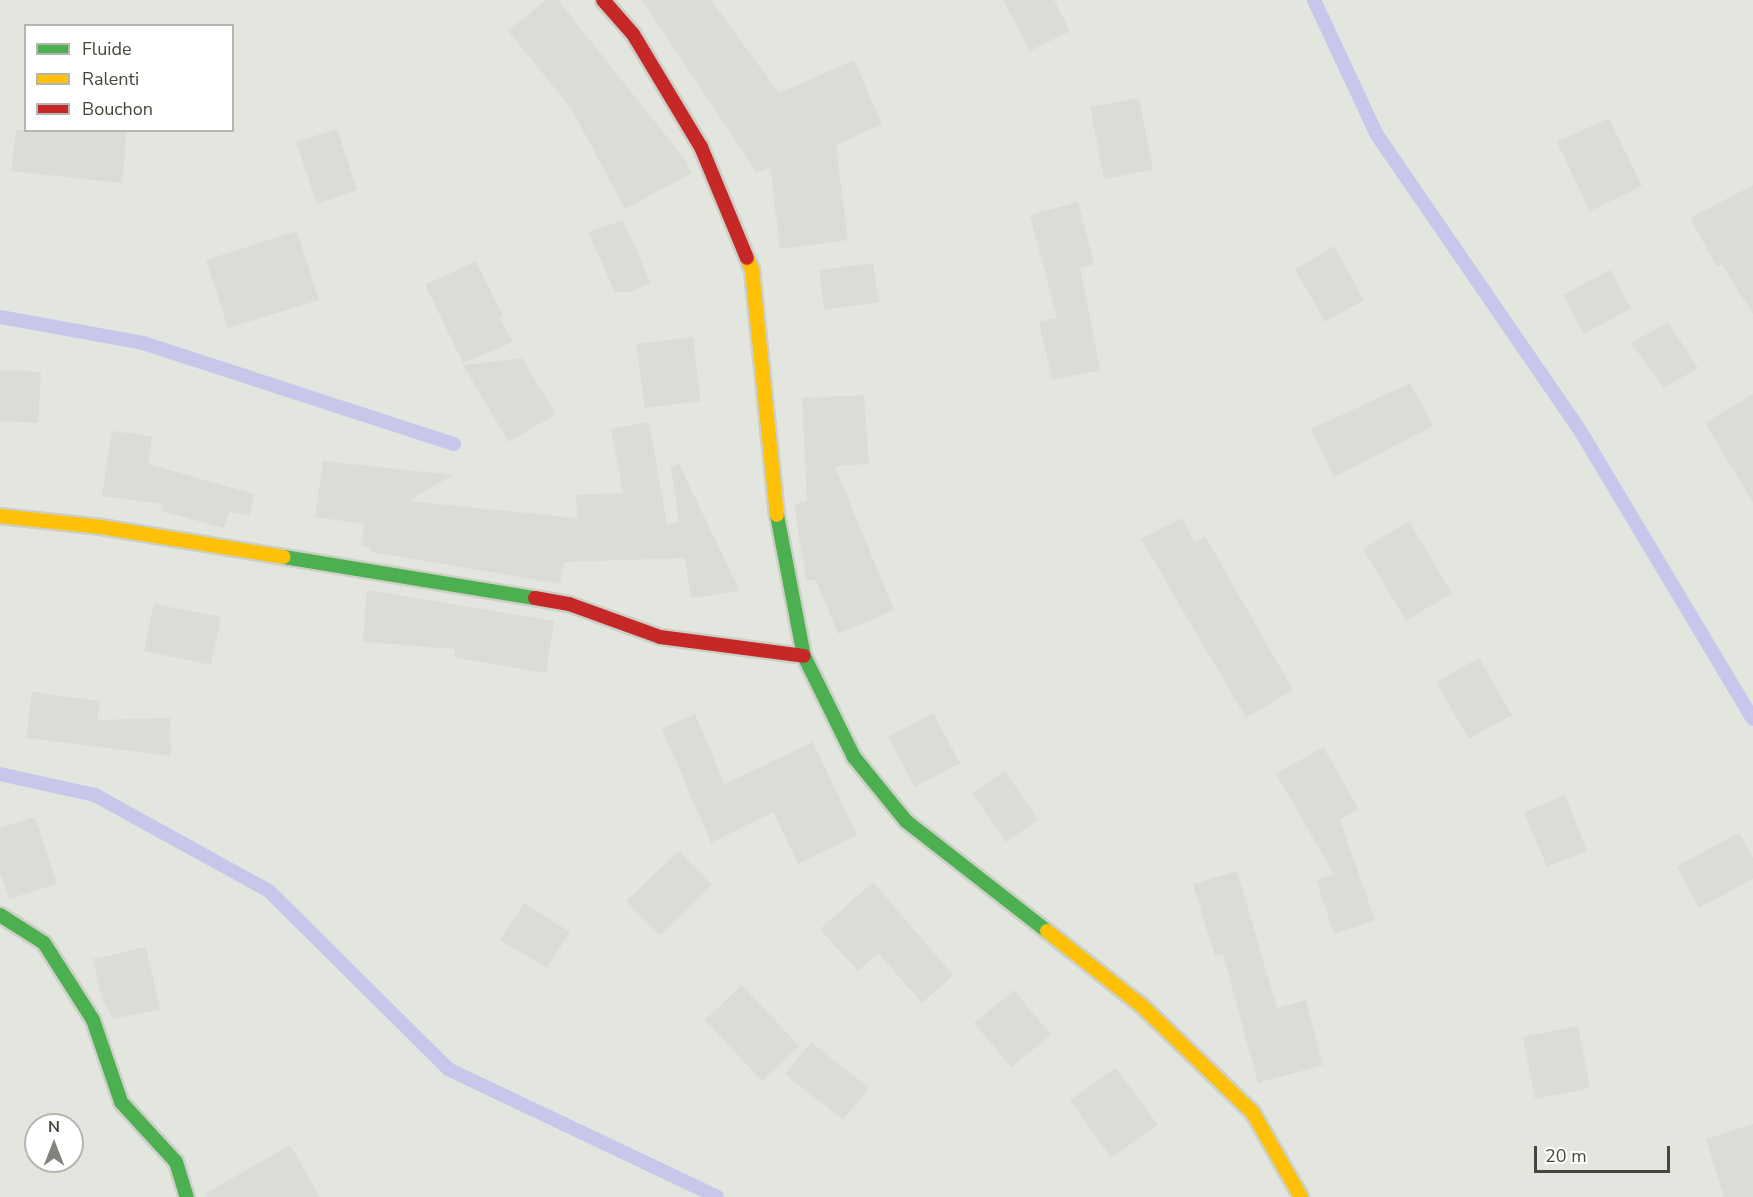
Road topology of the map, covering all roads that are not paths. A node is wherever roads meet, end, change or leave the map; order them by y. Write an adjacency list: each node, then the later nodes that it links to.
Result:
1 (603, 0): 3 (street)
2 (0, 516): 3 (street)
3 (804, 656): 6 (street)
4 (0, 915): 5 (street)
5 (187, 1197)
6 (1300, 1197)

